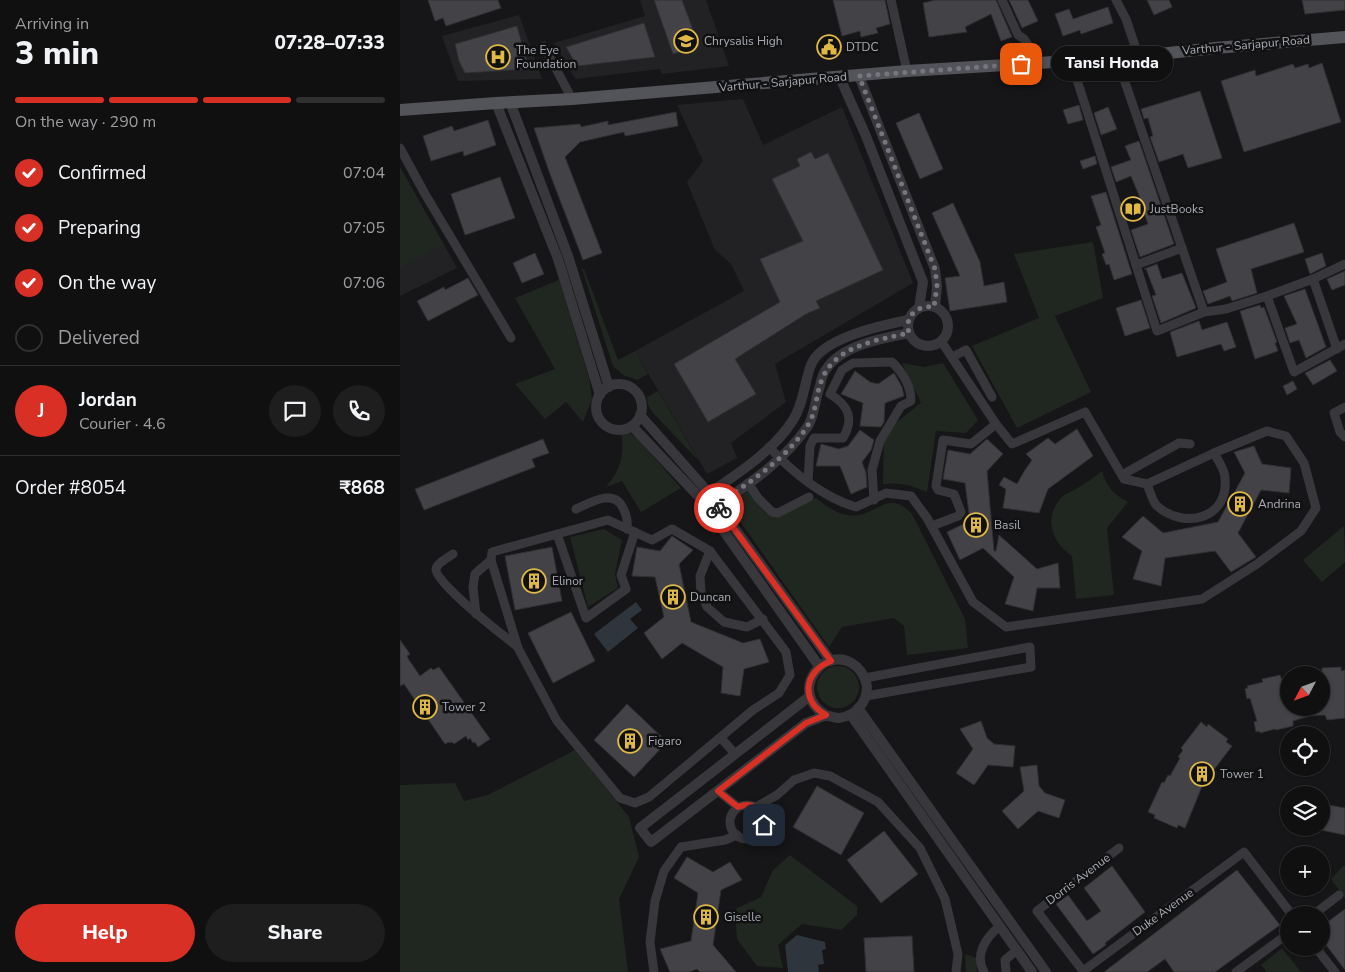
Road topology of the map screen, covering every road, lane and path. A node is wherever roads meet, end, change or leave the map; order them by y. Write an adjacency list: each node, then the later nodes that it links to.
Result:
1 (891, 0): 10 (street)
2 (1002, 0): 9 (street)
3 (1116, 0): 6 (street)
4 (1345, 37): 6 (main road, Varthur - Sarjapur Road)
5 (544, 46): 13 (street)
6 (1138, 55): 7 (main road, Varthur - Sarjapur Road)
7 (1116, 56): 8 (main road, Varthur - Sarjapur Road); 20 (street)
8 (1071, 61): 9 (main road, Varthur - Sarjapur Road); 22 (street)
9 (1040, 63): 10 (main road, Varthur - Sarjapur Road)
10 (907, 71): 11 (main road, Varthur - Sarjapur Road)
11 (859, 76): 12 (main road, Varthur - Sarjapur Road); 17 (street)
12 (840, 78): 13 (main road, Varthur - Sarjapur Road); 18 (street)
13 (572, 99): 14 (main road, Varthur - Sarjapur Road)
14 (510, 102): 15 (main road, Varthur - Sarjapur Road); 35 (street)
15 (496, 103): 16 (main road, Varthur - Sarjapur Road); 36 (street)
16 (400, 110)
17 (881, 131): 18 (street); 25 (street)
18 (866, 136): 26 (street)
19 (400, 148): 30 (street)
20 (1182, 248): 22 (street); 27 (street)
21 (1345, 264): 23 (street)
22 (1136, 265): 27 (street)
23 (1313, 278): 24 (street); 33 (street)
24 (1267, 296): 27 (street); 33 (street)
25 (934, 307): 26 (street); 31 (street)
26 (919, 308): 28 (street)
27 (1204, 312)
28 (908, 320): 29 (street); 44 (street)
29 (909, 333): 31 (street); 46 (street)
30 (511, 338)
31 (941, 340): 34 (street)
32 (1345, 344): 33 (street)
33 (1336, 349)
34 (952, 357): 37 (street); 40 (street)
35 (609, 387): 36 (street); 39 (street)
36 (600, 396): 41 (street)
37 (992, 397)
38 (1345, 407): 42 (street)
39 (640, 415): 41 (street); 51 (street)
40 (996, 424): 47 (street); 56 (street)
41 (632, 426): 51 (street)
42 (1345, 437)
43 (1190, 444): 47 (street)
44 (769, 447): 46 (street); 51 (street)
45 (1214, 453): 50 (street); 50 (street); 56 (street)
46 (779, 458): 48 (street); 49 (street)
47 (1122, 475): 50 (street)
48 (808, 482): 53 (street); 53 (street)
49 (748, 483): 52 (street); 54 (street)
50 (1147, 484)
51 (705, 496): 54 (street)
52 (809, 497)
53 (874, 500): 56 (street)
54 (713, 507): 65 (street); 66 (street)
55 (576, 509): 57 (street)
56 (932, 526)
57 (631, 530): 58 (street); 58 (street); 59 (street)
58 (557, 534): 61 (street)
59 (710, 551): 63 (street); 63 (street)
60 (453, 554): 62 (street)
61 (491, 560): 62 (street); 64 (street)
62 (476, 614): 64 (street)
63 (763, 619): 72 (street)
64 (518, 648): 72 (street)
65 (831, 661): 66 (street); 67 (street)
66 (819, 666): 68 (street)
67 (865, 678): 69 (street); 69 (street)
68 (810, 696): 71 (street); 73 (street)
69 (866, 696): 70 (street)
70 (854, 711): 71 (street); 84 (street); 85 (street)
71 (826, 715): 74 (street)
72 (720, 738): 73 (street)
73 (735, 754): 75 (street)
74 (718, 791): 76 (street); 78 (street)
75 (675, 801): 78 (street); 78 (street)
76 (738, 807): 77 (street); 79 (street)
77 (756, 807): 79 (street); 92 (street)
78 (685, 816)
79 (737, 835): 91 (street)
80 (1119, 848): 90 (street, Dorris Avenue)
81 (1339, 895): 83 (street)
82 (1285, 906): 90 (street, Duke Avenue)
83 (1325, 906)
84 (1009, 920): 85 (street); 87 (street)
85 (1000, 926): 88 (street); 93 (street)
86 (1280, 940): 97 (street)
87 (1026, 944): 88 (street); 96 (street)
88 (1017, 950): 94 (street); 95 (street)
89 (1322, 956): 98 (street)
90 (1082, 971)
91 (654, 972)
92 (956, 972)
93 (984, 972)
94 (1006, 972)
95 (1032, 972)
96 (1046, 972)
97 (1236, 972)
98 (1335, 972)

